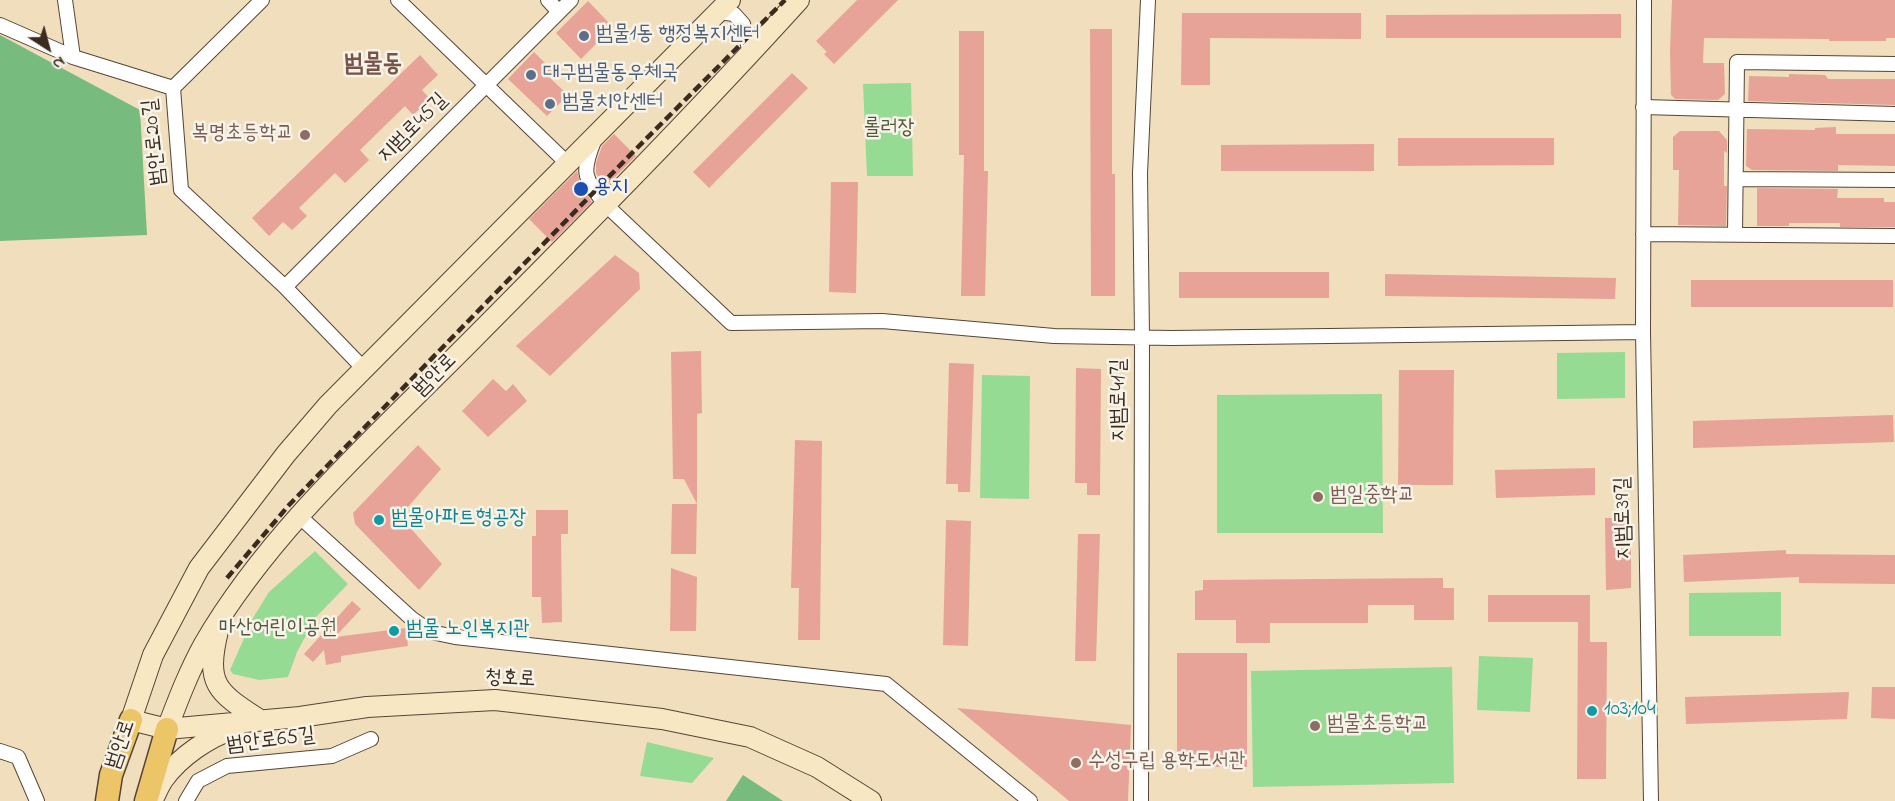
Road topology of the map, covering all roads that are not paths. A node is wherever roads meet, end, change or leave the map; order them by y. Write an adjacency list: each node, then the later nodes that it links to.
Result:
1 (65, 0): 13 (street)
2 (398, 0): 15 (street)
3 (548, 0): 10 (street)
4 (571, 0): 10 (street, 지범로45길)
5 (799, 0): 12 (main road, 범안로)
6 (1148, 0): 30 (street, 지범로41길)
7 (1644, 0): 17 (street, 지범로39길)
8 (257, 2): 16 (street)
9 (724, 6): 12 (street); 20 (main road, 범안로)
10 (560, 12): 15 (street, 지범로45길)
11 (0, 26): 13 (street, 범안로20길)
12 (750, 53): 24 (main road, 범안로)
13 (73, 57): 16 (street, 범안로20길)
14 (1895, 64): 18 (street)
15 (487, 86): 21 (street); 28 (street, 지범로45길)
16 (173, 88): 28 (street, 범안로20길)
17 (1643, 107): 18 (street); 25 (street, 지범로39길)
18 (1737, 110): 19 (street); 22 (street)
19 (1895, 114)
20 (597, 133): 21 (main road, 범안로); 24 (street)
21 (567, 163): 31 (main road, 범안로)
22 (1736, 179): 23 (street); 26 (street)
23 (1895, 180)
24 (606, 204): 30 (street); 32 (main road, 범안로)
25 (1642, 234): 26 (street); 29 (street, 지범로39길)
26 (1736, 234): 27 (street)
27 (1895, 236)
28 (285, 287): 31 (street, 범안로20길)
29 (1642, 332): 30 (street); 47 (street, 지범로39길)
30 (1142, 337): 46 (street, 지범로41길)
31 (364, 369): 34 (main road, 범안로)
32 (299, 516): 33 (main road, 범안로); 45 (street)
33 (222, 616): 35 (main road); 36 (main road, 범안로)
34 (131, 720): 36 (main road, 청호로); 40 (highway, 범안로)
35 (260, 720): 36 (main road, 청호로); 42 (main road); 44 (main road, 청호로)
36 (167, 729): 41 (highway, 범안로)
37 (371, 739): 43 (street, 범안로65길)
38 (0, 751): 39 (street)
39 (37, 801)
40 (106, 801)
41 (146, 801)
42 (152, 801)
43 (186, 801)
44 (871, 801)
45 (1030, 801)
46 (1142, 801)
47 (1651, 801)

